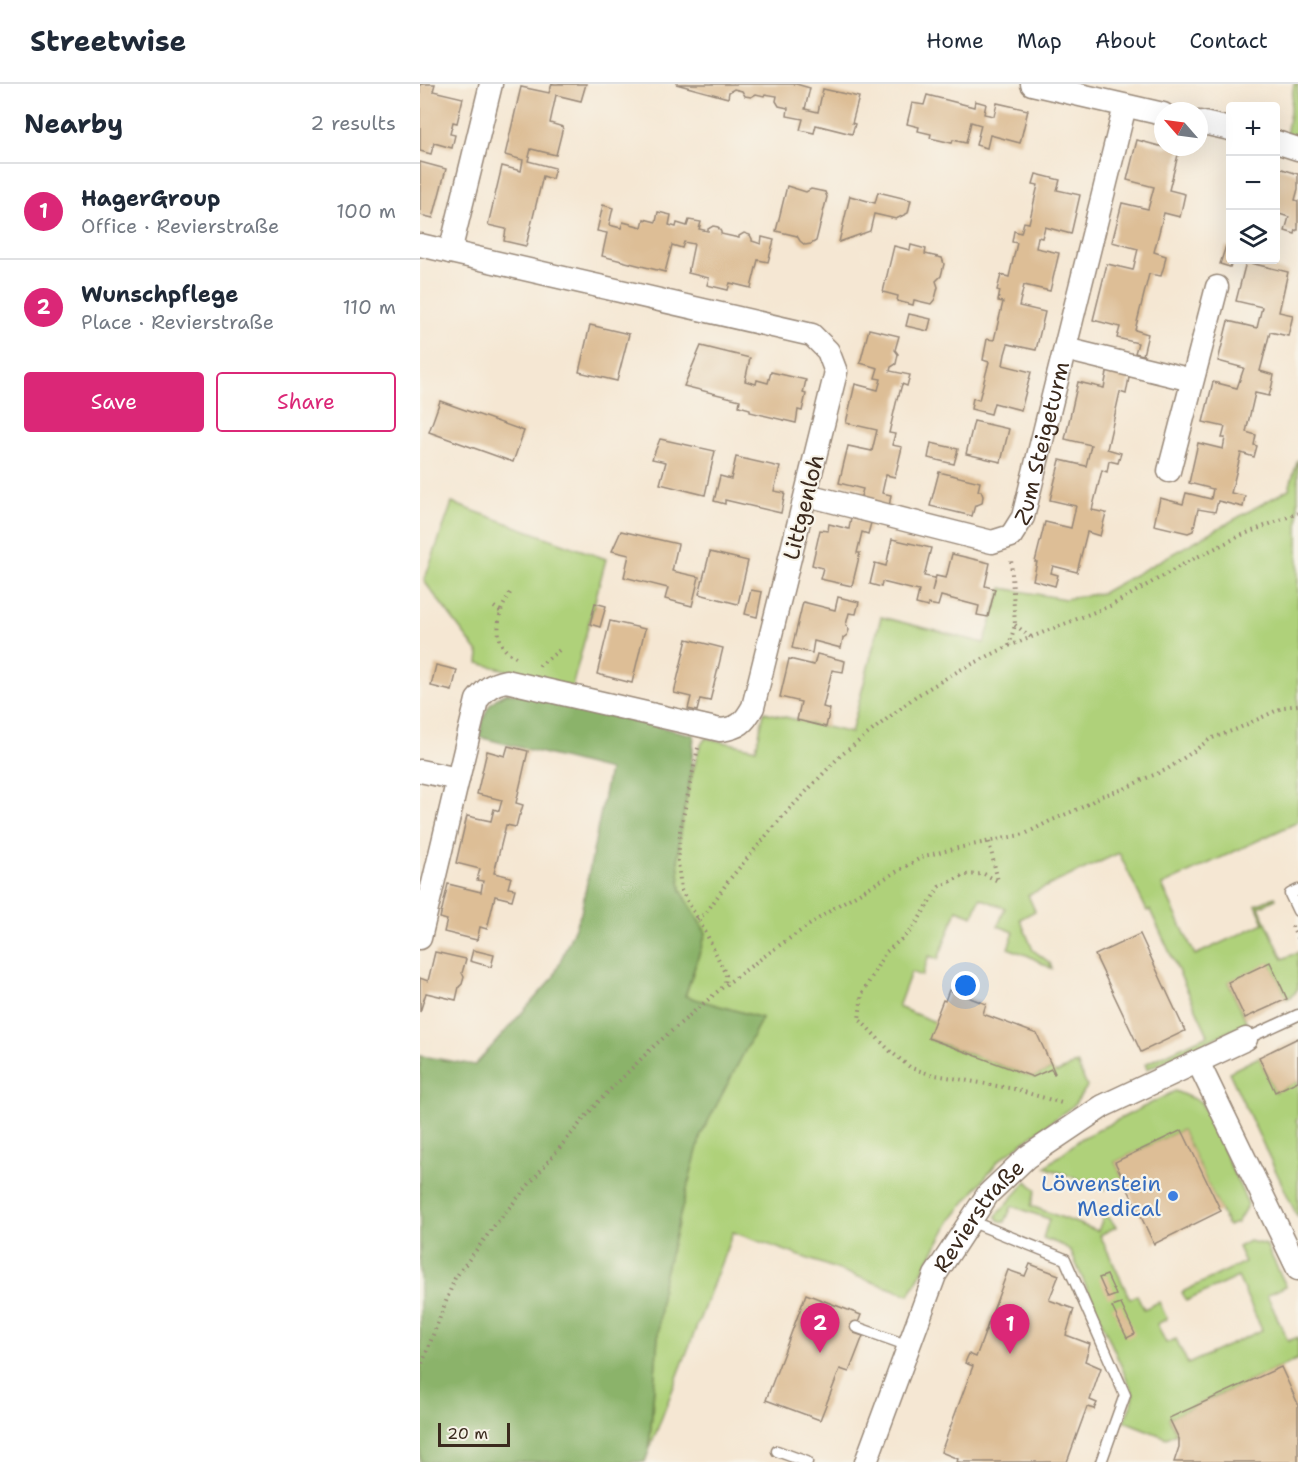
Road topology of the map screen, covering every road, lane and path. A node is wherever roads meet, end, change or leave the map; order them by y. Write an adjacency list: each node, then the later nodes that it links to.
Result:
1 (491, 84): 10 (street)
2 (1032, 84): 3 (street)
3 (1125, 106): 4 (street); 12 (street, Zum Steigeturm)
4 (1154, 112)
5 (1208, 124): 6 (street)
6 (1226, 128)
7 (1280, 143): 8 (street)
8 (1298, 148)
9 (420, 245): 10 (street, Littgenloh)
10 (450, 252): 15 (street, Littgenloh)
11 (1216, 287): 13 (street)
12 (1065, 349): 13 (street, Zum Steigeturm); 17 (street, Zum Steigeturm)
13 (1192, 380): 14 (street)
14 (1169, 471)
15 (807, 495): 17 (street, Zum Steigeturm); 26 (street, Littgenloh)
16 (1298, 513): 22 (path)
17 (1011, 536): 21 (path)
18 (510, 593): 20 (path)
19 (494, 607): 20 (path)
20 (501, 612): 24 (path)
21 (1015, 625): 22 (path); 23 (path)
22 (1031, 638): 23 (path)
23 (1009, 646): 32 (path)
24 (519, 659)
25 (1298, 705): 29 (path)
26 (703, 727): 28 (street, Littgenloh); 32 (path)
27 (420, 771): 28 (street)
28 (458, 779): 33 (street, Littgenloh)
29 (989, 842): 34 (path); 38 (path)
30 (1298, 890): 31 (lane)
31 (1298, 911)
32 (697, 919): 34 (path)
33 (420, 938)
34 (724, 986): 43 (path)
35 (1298, 1015): 36 (lane)
36 (1246, 1039): 37 (street, Revierstraße)
37 (1198, 1062): 38 (street, Revierstraße); 40 (street)
38 (1093, 1113): 39 (street, Revierstraße)
39 (970, 1221): 42 (street, Revierstraße); 47 (lane)
40 (1298, 1269)
41 (856, 1327): 42 (lane)
42 (909, 1346): 46 (street, Revierstraße)
43 (420, 1368)
44 (777, 1451): 45 (lane)
45 (807, 1462)
46 (866, 1462)
47 (1101, 1462)

